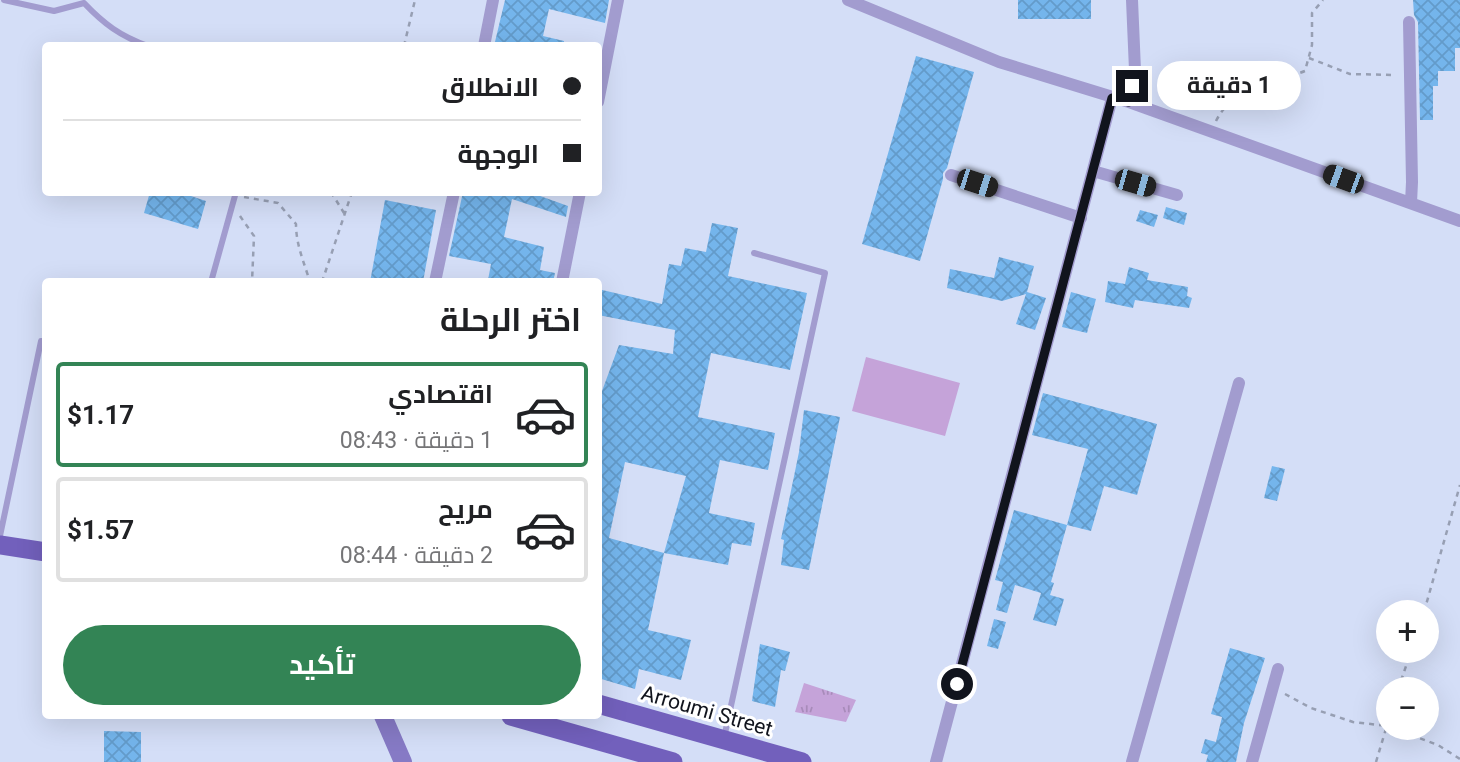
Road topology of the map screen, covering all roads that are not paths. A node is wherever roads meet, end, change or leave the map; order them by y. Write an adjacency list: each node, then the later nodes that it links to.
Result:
1 (4, 0): 7 (lane)
2 (493, 0): 8 (street)
3 (618, 0): 9 (street)
4 (848, 0): 10 (street)
5 (1132, 0): 11 (street)
6 (1409, 22): 18 (street)
7 (136, 42)
8 (485, 42)
9 (602, 82)
10 (1112, 98): 11 (street); 12 (street)
11 (1129, 102): 18 (street)
12 (1093, 171): 14 (street); 19 (street)
13 (951, 175): 19 (street)
14 (1177, 195)
15 (234, 196): 22 (lane)
16 (453, 196): 23 (street)
17 (579, 196): 24 (street)
18 (1410, 204): 20 (street)
19 (1081, 218): 38 (street)
20 (1460, 221)
21 (754, 253): 34 (lane)
22 (212, 278)
23 (436, 278)
24 (563, 278)
25 (42, 341): 27 (lane)
26 (1239, 383): 39 (street)
27 (0, 536)
28 (0, 545): 29 (main road)
29 (42, 551)
30 (1278, 669): 40 (street)
31 (602, 705): 34 (main road, Arroumi Street)
32 (384, 719): 35 (main road)
33 (522, 719): 36 (main road)
34 (723, 740): 37 (main road, Arroumi Street)
35 (403, 762)
36 (673, 762)
37 (802, 762)
38 (936, 762)
39 (1132, 762)
40 (1252, 762)

